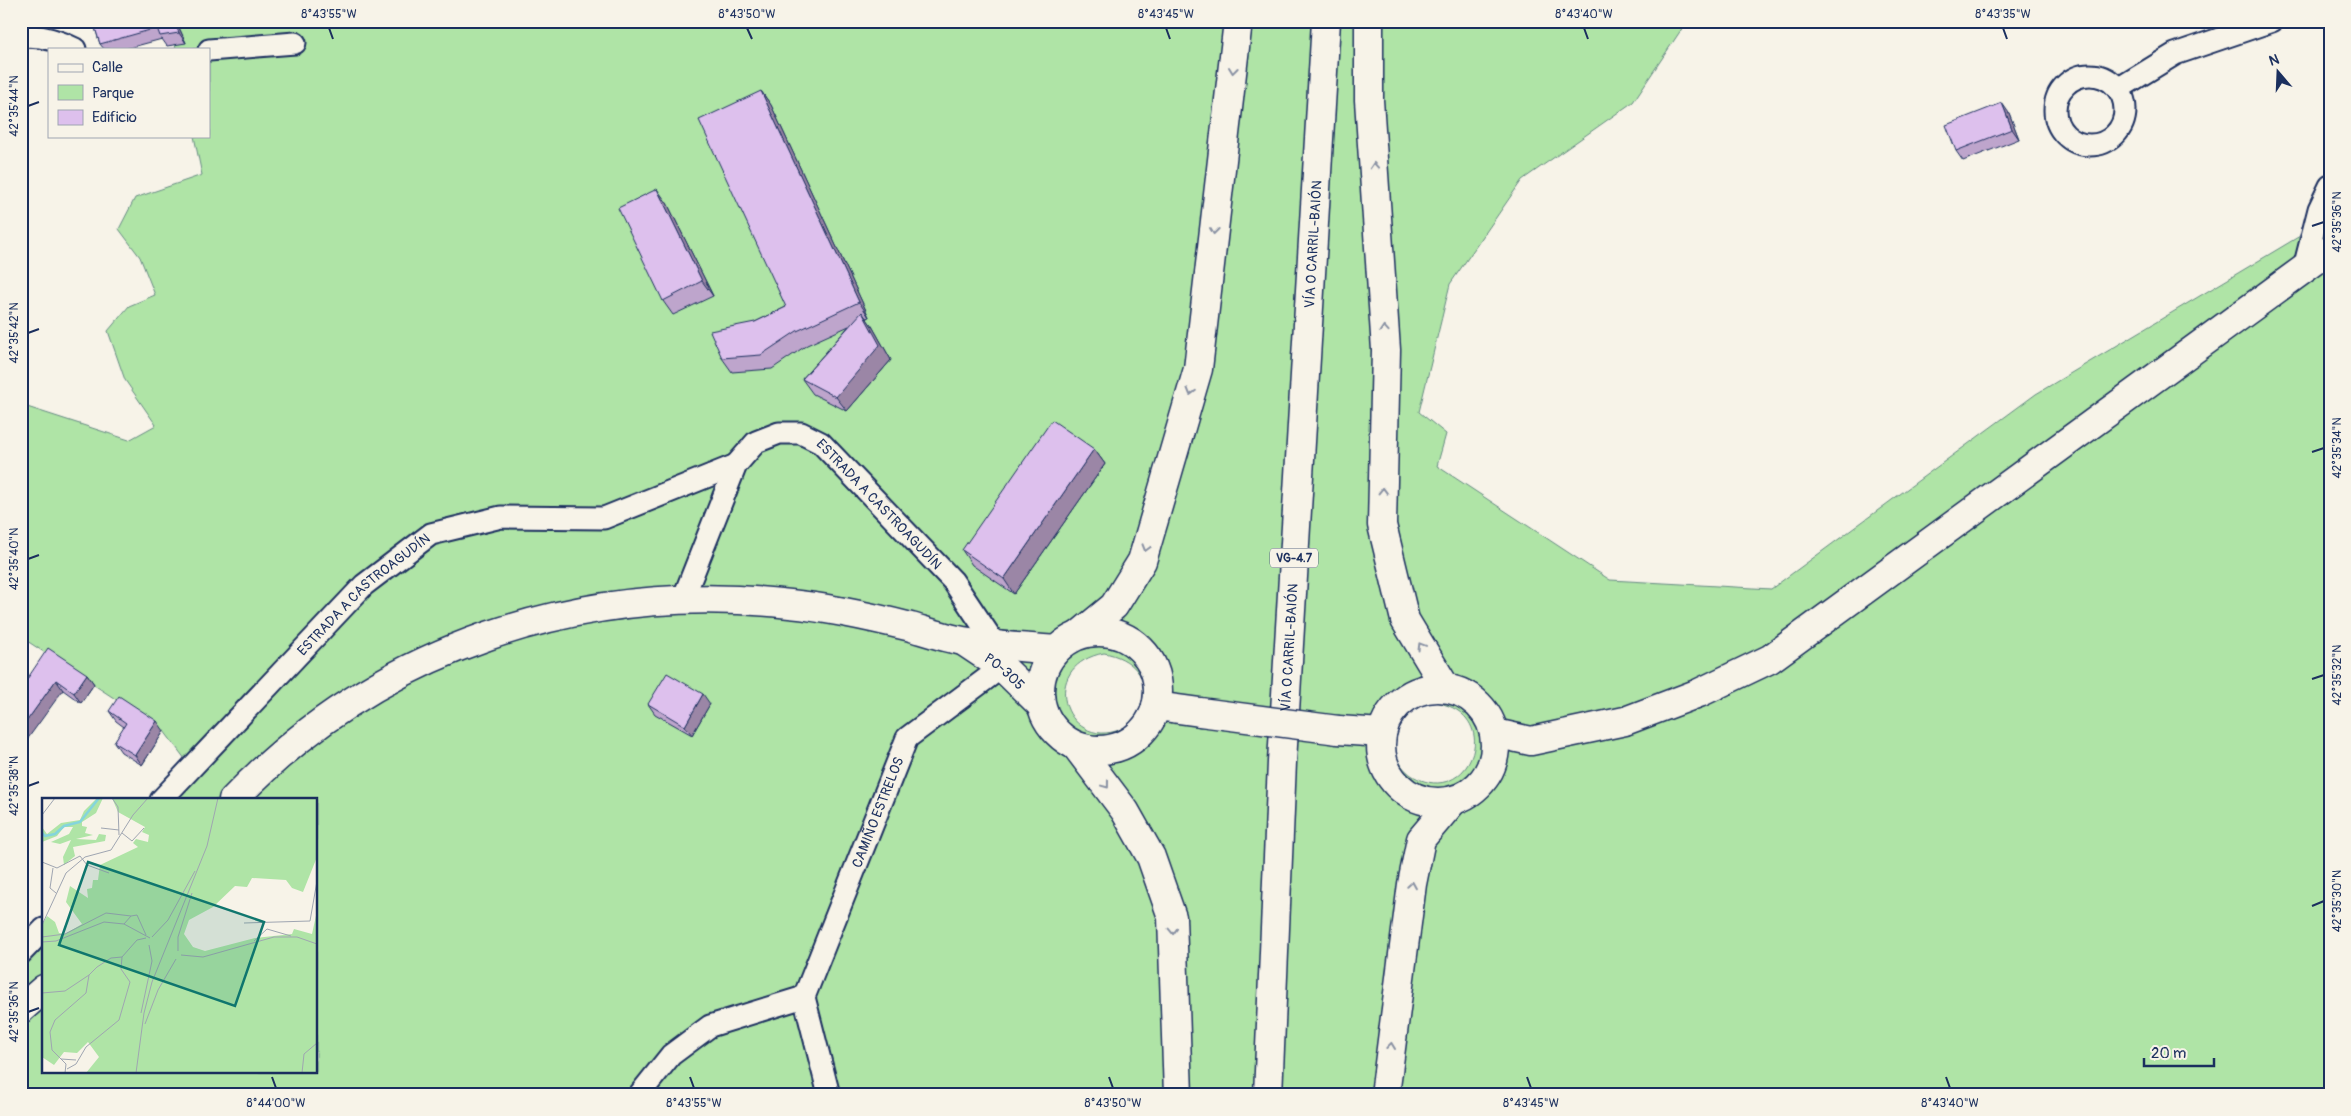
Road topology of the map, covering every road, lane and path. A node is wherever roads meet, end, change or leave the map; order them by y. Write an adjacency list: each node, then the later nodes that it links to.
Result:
1 (1238, 21): 15 (main road, one-way to 15)
2 (1326, 21): 35 (main road, VÍA O CARRIL-BAIÓN / VG-4.7)
3 (1369, 21): 18 (main road, one-way to 3)
4 (2272, 21): 9 (street)
5 (21, 37): 7 (street)
6 (295, 43): 8 (street)
7 (73, 48)
8 (210, 50)
9 (2118, 88)
10 (2330, 186): 12 (street)
11 (2330, 250): 12 (main road)
12 (2304, 268): 21 (main road)
13 (736, 464): 14 (street, ESTRADA A CASTROAGUDÍN); 17 (street, ESTRADA A CASTROAGUDÍN); 24 (street, ESTRADA A CASTROAGUDÍN)
14 (683, 599): 17 (main road, PO-305); 25 (main road, PO-305)
15 (1080, 634): 16 (main road, PO-305); 20 (main road, PO-305)
16 (1056, 650): 17 (main road, PO-305); 19 (main road, PO-305)
17 (998, 656): 19 (main road, PO-305); 30 (street, CAMIÑO ESTRELOS)
18 (1446, 688): 21 (main road); 22 (main road)
19 (1041, 705): 23 (main road, PO-305)
20 (1156, 706): 22 (main road, bridge); 23 (main road, PO-305)
21 (1494, 733): 26 (main road)
22 (1382, 734): 26 (main road)
23 (1076, 746): 34 (main road, one-way to 34)
24 (163, 798)
25 (234, 798)
26 (1453, 801): 36 (main road, one-way to 26)
27 (42, 931): 28 (street)
28 (21, 953)
29 (42, 991): 31 (main road)
30 (804, 997): 32 (street); 33 (street)
31 (21, 1009)
32 (639, 1095)
33 (829, 1095)
34 (1178, 1095)
35 (1268, 1095)
36 (1385, 1095)

